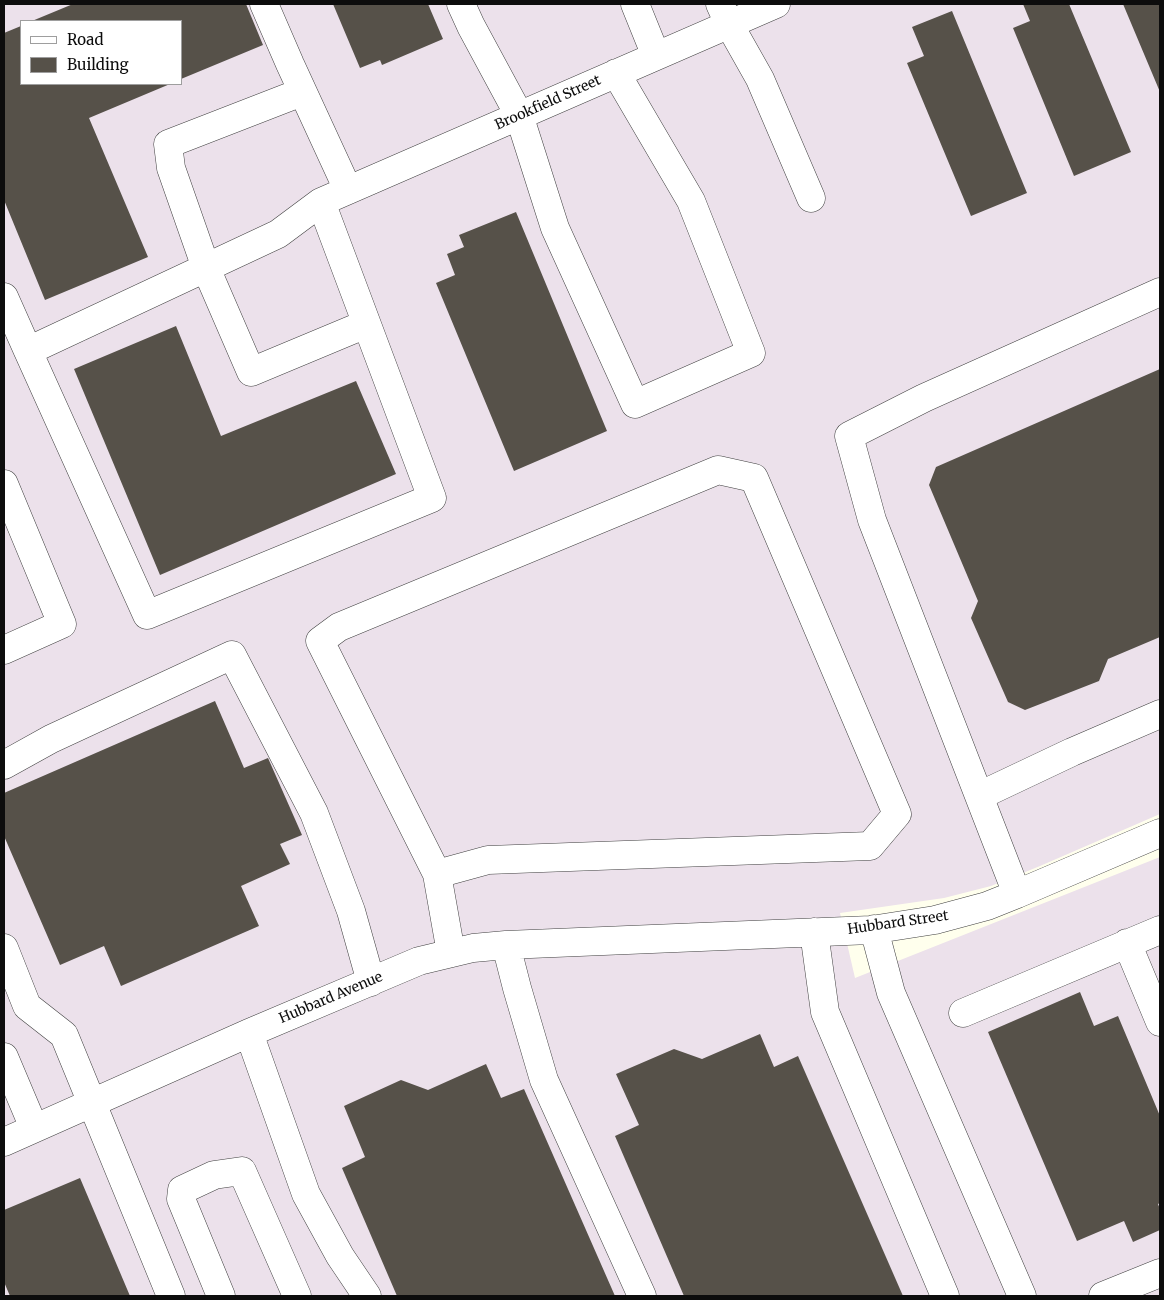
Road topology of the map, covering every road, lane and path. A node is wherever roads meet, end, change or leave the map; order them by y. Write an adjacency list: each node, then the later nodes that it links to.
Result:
1 (264, 4): 8 (street)
2 (461, 4): 9 (street)
3 (635, 4): 6 (street)
4 (776, 4): 5 (street, Brookfield Street)
5 (724, 14): 6 (street, Brookfield Street); 11 (street)
6 (656, 56): 7 (street, Brookfield Street)
7 (616, 73): 9 (street, Brookfield Street); 9 (street)
8 (302, 92): 10 (street); 13 (street)
9 (519, 115): 10 (street, Brookfield Street)
10 (348, 190): 12 (street, Brookfield Street)
11 (811, 198)
12 (321, 202): 13 (street, Brookfield Street); 16 (street)
13 (206, 268): 16 (street); 17 (street, Brookfield Street)
14 (1160, 292): 22 (street)
15 (4, 297): 17 (street)
16 (366, 324): 17 (street)
17 (28, 351)
18 (4, 484): 19 (street)
19 (4, 650)
20 (1160, 714): 22 (street)
21 (4, 765): 34 (street)
22 (979, 796): 25 (street)
23 (1160, 834): 25 (street, Hubbard Street)
24 (437, 874): 24 (street); 33 (street)
25 (1017, 894): 26 (street, Hubbard Street)
26 (874, 929): 28 (street, Hubbard Street); 49 (street)
27 (1160, 930): 30 (street)
28 (814, 932): 29 (street, Hubbard Street); 48 (street)
29 (679, 938): 31 (street, Hubbard Avenue)
30 (1127, 944): 35 (street); 36 (street)
31 (506, 945): 33 (street, Hubbard Avenue); 47 (street)
32 (4, 948): 39 (street)
33 (451, 954): 34 (street, Hubbard Avenue)
34 (371, 982): 37 (street, Hubbard Avenue)
35 (962, 1013)
36 (1160, 1022)
37 (249, 1033): 39 (street, Hubbard Avenue); 46 (street)
38 (4, 1057): 40 (street)
39 (92, 1103): 40 (street, Hubbard Avenue); 43 (street)
40 (34, 1128): 41 (street, Hubbard Avenue)
41 (4, 1142)
42 (1160, 1274): 50 (street)
43 (171, 1296)
44 (221, 1296): 45 (street)
45 (298, 1296)
46 (367, 1296)
47 (642, 1296)
48 (945, 1296)
49 (1022, 1296)
50 (1103, 1296)

